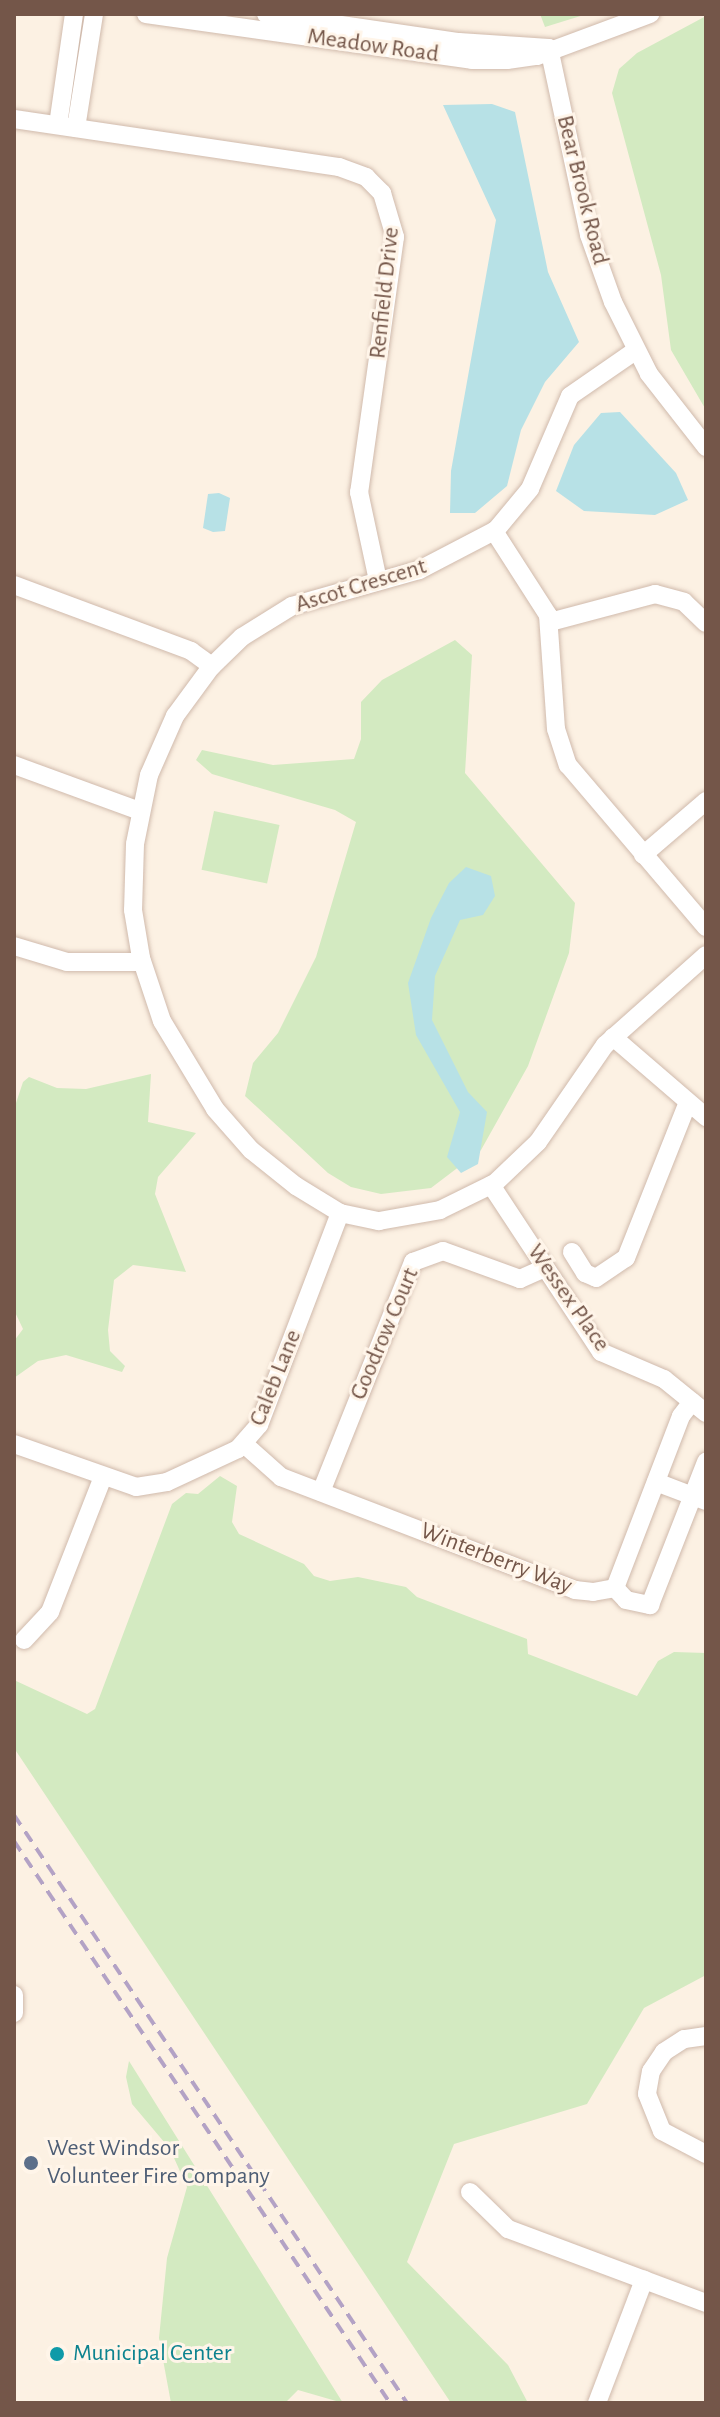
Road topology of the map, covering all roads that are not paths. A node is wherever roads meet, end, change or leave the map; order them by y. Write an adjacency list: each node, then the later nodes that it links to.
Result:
1 (74, 14): 8 (street)
2 (94, 14): 8 (street)
3 (146, 14): 6 (street, Meadow Road)
4 (266, 14): 6 (street, Meadow Road)
5 (650, 14): 6 (street, Meadow Road)
6 (549, 48): 9 (street, Bear Brook Road)
7 (14, 119): 8 (street, Renfield Drive)
8 (67, 127): 12 (street, Renfield Drive)
9 (635, 351): 10 (street, Bear Brook Road); 11 (street, Ascot Crescent)
10 (706, 447)
11 (494, 531): 12 (street, Ascot Crescent); 14 (street)
12 (378, 581): 16 (street, Ascot Crescent)
13 (14, 585): 16 (street)
14 (550, 622): 15 (street); 20 (street)
15 (706, 623)
16 (212, 666): 19 (street, Ascot Crescent)
17 (14, 765): 19 (street)
18 (706, 801): 20 (street)
19 (140, 811): 24 (street, Ascot Crescent)
20 (643, 855): 21 (street)
21 (706, 927)
22 (14, 946): 24 (street)
23 (706, 955): 25 (street, Ascot Crescent)
24 (142, 962): 29 (street, Ascot Crescent)
25 (613, 1037): 26 (street); 28 (street, Ascot Crescent)
26 (687, 1105): 27 (street); 30 (street)
27 (706, 1117)
28 (491, 1185): 29 (street, Ascot Crescent); 31 (street, Wessex Place)
29 (340, 1213): 34 (street, Caleb Lane)
30 (572, 1252)
31 (545, 1268): 32 (street, Wessex Place); 38 (street, Goodrow Court)
32 (699, 1407): 37 (street)
33 (14, 1444): 36 (street, Caleb Lane)
34 (244, 1444): 36 (street, Caleb Lane); 38 (street, Winterberry Way)
35 (706, 1462): 39 (street)
36 (102, 1479): 41 (street)
37 (656, 1482): 39 (street); 40 (street)
38 (321, 1492): 40 (street, Winterberry Way)
39 (699, 1498): 40 (street)
40 (615, 1588)
41 (24, 1640)
42 (14, 1995): 43 (street)
43 (14, 2013)
44 (706, 2036): 45 (street)
45 (706, 2154)
46 (470, 2192): 47 (street)
47 (644, 2280): 48 (street); 49 (street)
48 (706, 2303)
49 (597, 2403)

